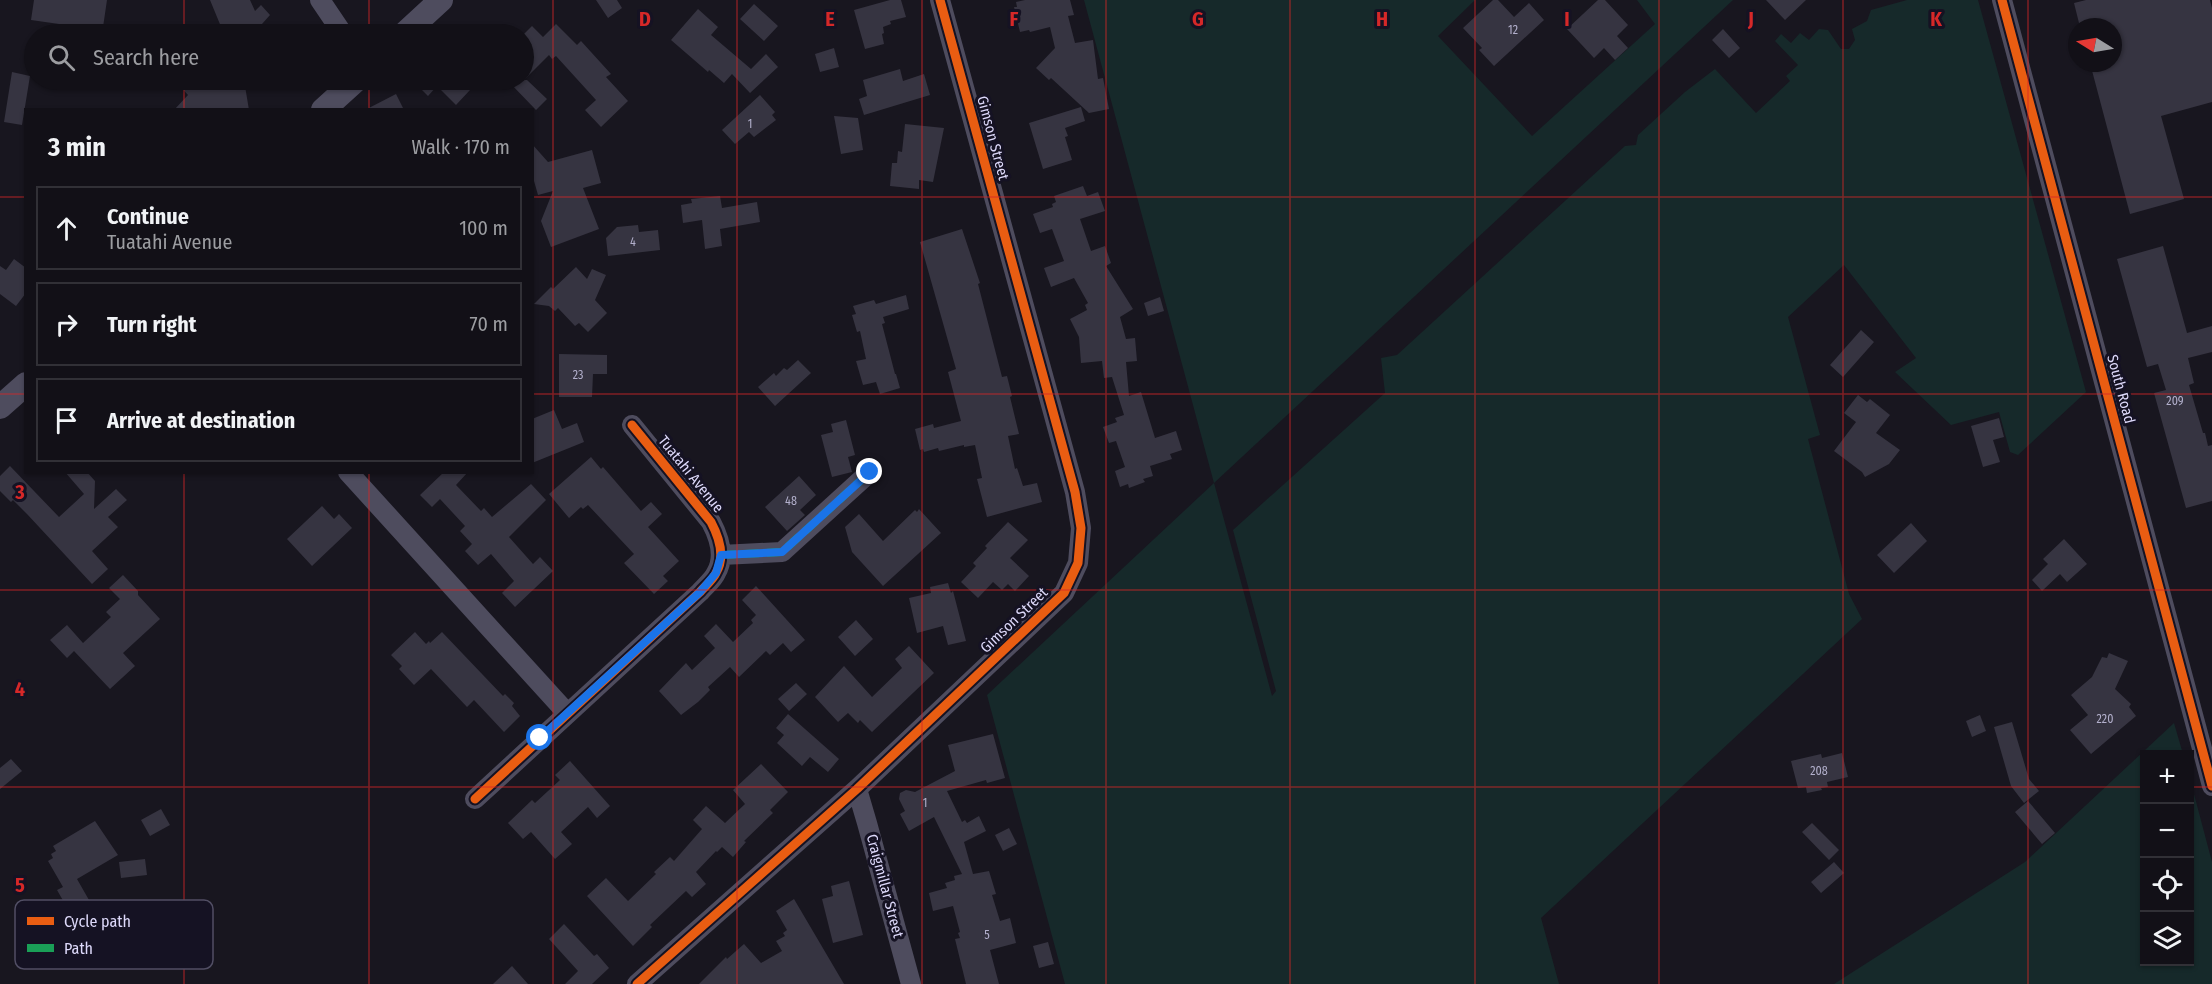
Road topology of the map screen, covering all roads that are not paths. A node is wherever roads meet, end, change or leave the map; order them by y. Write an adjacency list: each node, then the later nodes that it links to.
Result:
1 (320, 0): 5 (street)
2 (441, 0): 6 (street)
3 (940, 0): 17 (street, Gimson Street)
4 (2002, 0): 16 (street, South Road)
5 (336, 24)
6 (415, 24)
7 (345, 90): 8 (street)
8 (325, 108)
9 (24, 386): 10 (street)
10 (0, 407)
11 (632, 425): 14 (street, Tuatahi Avenue)
12 (870, 472): 14 (street)
13 (350, 474): 15 (street)
14 (721, 555): 15 (street)
15 (567, 713): 18 (street)
16 (2212, 786)
17 (856, 789): 19 (street, Gimson Street); 20 (street, Craigmillar Street)
18 (475, 799)
19 (637, 984)
20 (911, 984)

